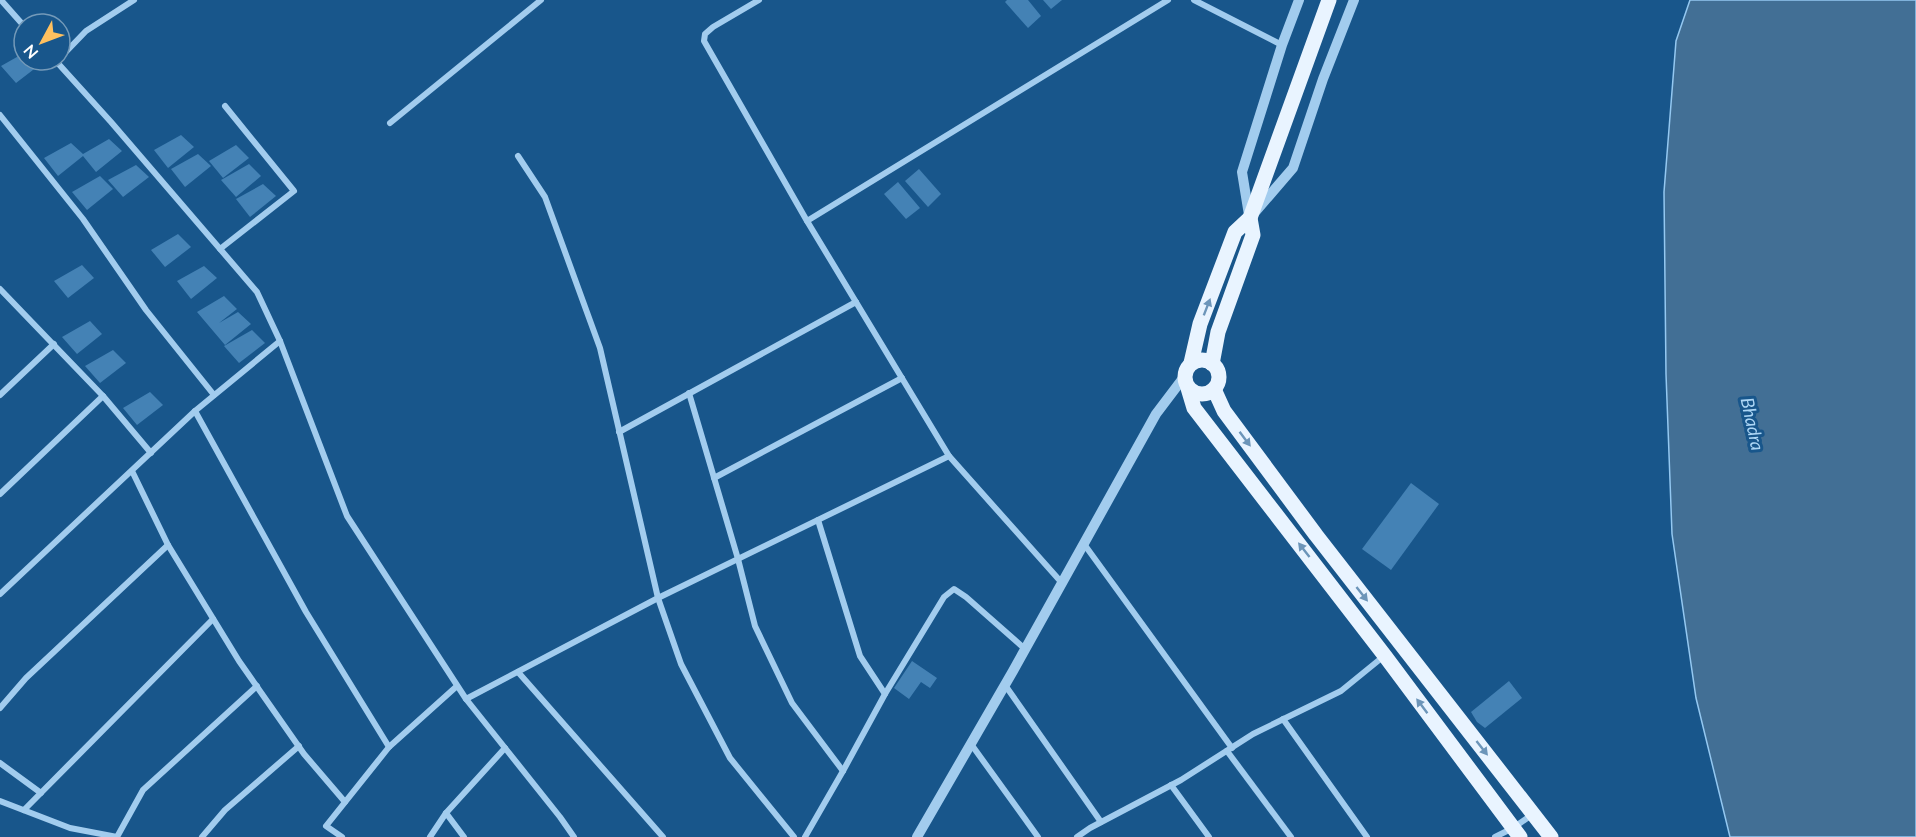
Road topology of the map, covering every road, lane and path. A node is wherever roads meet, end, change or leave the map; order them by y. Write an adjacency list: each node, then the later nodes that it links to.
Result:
1 (1, 0): 10 (street)
2 (134, 0): 11 (street)
3 (541, 0): 16 (street)
4 (759, 0): 19 (street)
5 (1168, 0): 19 (street)
6 (1194, 0): 12 (street)
7 (1299, 0): 12 (street)
8 (1329, 0): 18 (main road)
9 (1354, 0): 18 (street)
10 (12, 12)
11 (72, 45)
12 (1282, 45): 18 (street)
13 (67, 72): 20 (street)
14 (225, 106): 20 (street)
15 (0, 115): 33 (street)
16 (390, 123)
17 (518, 156): 35 (street)
18 (1250, 218): 25 (main road, one-way to 18); 26 (main road)
19 (807, 221): 22 (street)
20 (220, 249): 23 (street)
21 (0, 289): 24 (street)
22 (856, 302): 27 (street); 30 (street)
23 (280, 341): 33 (street); 54 (street)
24 (54, 344): 31 (street); 32 (street)
25 (1191, 363): 26 (main road); 28 (main road)
26 (1212, 364): 29 (main road)
27 (902, 378): 37 (street); 39 (street)
28 (1186, 383): 29 (main road); 42 (street); 50 (main road, one-way to 28)
29 (1214, 389): 72 (main road, one-way to 72)
30 (689, 393): 35 (street); 39 (street)
31 (0, 395)
32 (103, 396): 36 (street); 40 (street)
33 (214, 396): 34 (street)
34 (195, 411): 36 (street); 61 (street)
35 (619, 432): 47 (street)
36 (151, 453): 38 (street)
37 (949, 456): 41 (street); 45 (street)
38 (132, 471): 43 (street); 46 (street)
39 (714, 478): 44 (street)
40 (0, 494)
41 (818, 520): 44 (street); 55 (street)
42 (1083, 544): 45 (street); 63 (street)
43 (168, 545): 48 (street); 57 (street)
44 (738, 559): 47 (street); 65 (street)
45 (1062, 583): 49 (street)
46 (0, 594)
47 (658, 598): 51 (street); 82 (street)
48 (213, 620): 53 (street); 67 (street)
49 (1025, 649): 52 (street); 55 (street)
50 (1384, 656): 58 (street); 74 (main road, one-way to 50)
51 (518, 672): 56 (street); 81 (street)
52 (1005, 685): 59 (street); 73 (street)
53 (257, 686): 60 (street); 75 (street)
54 (457, 686): 56 (street); 61 (street)
55 (885, 694): 65 (street)
56 (466, 699): 62 (street)
57 (0, 708)
58 (1283, 719): 63 (street); 89 (street)
59 (971, 744): 84 (street); 85 (street)
60 (299, 746): 69 (street); 76 (street)
61 (389, 747): 69 (street)
62 (505, 748): 71 (street); 80 (street)
63 (1229, 749): 66 (street); 88 (street)
64 (0, 763): 67 (street)
65 (843, 771): 83 (street)
66 (1171, 785): 73 (street); 87 (street)
67 (41, 793): 70 (street)
68 (0, 801): 70 (street)
69 (345, 802): 77 (street)
70 (24, 810): 75 (street)
71 (446, 813): 78 (street); 79 (street)
72 (1533, 814): 74 (street); 91 (main road)
73 (1101, 822): 86 (street)
74 (1516, 833): 90 (street)
75 (117, 837)
76 (202, 837)
77 (342, 837)
78 (430, 837)
79 (464, 837)
80 (574, 837)
81 (663, 837)
82 (794, 837)
83 (805, 837)
84 (917, 837)
85 (1038, 837)
86 (1077, 837)
87 (1209, 837)
88 (1291, 837)
89 (1367, 837)
90 (1495, 837)
91 (1551, 837)

